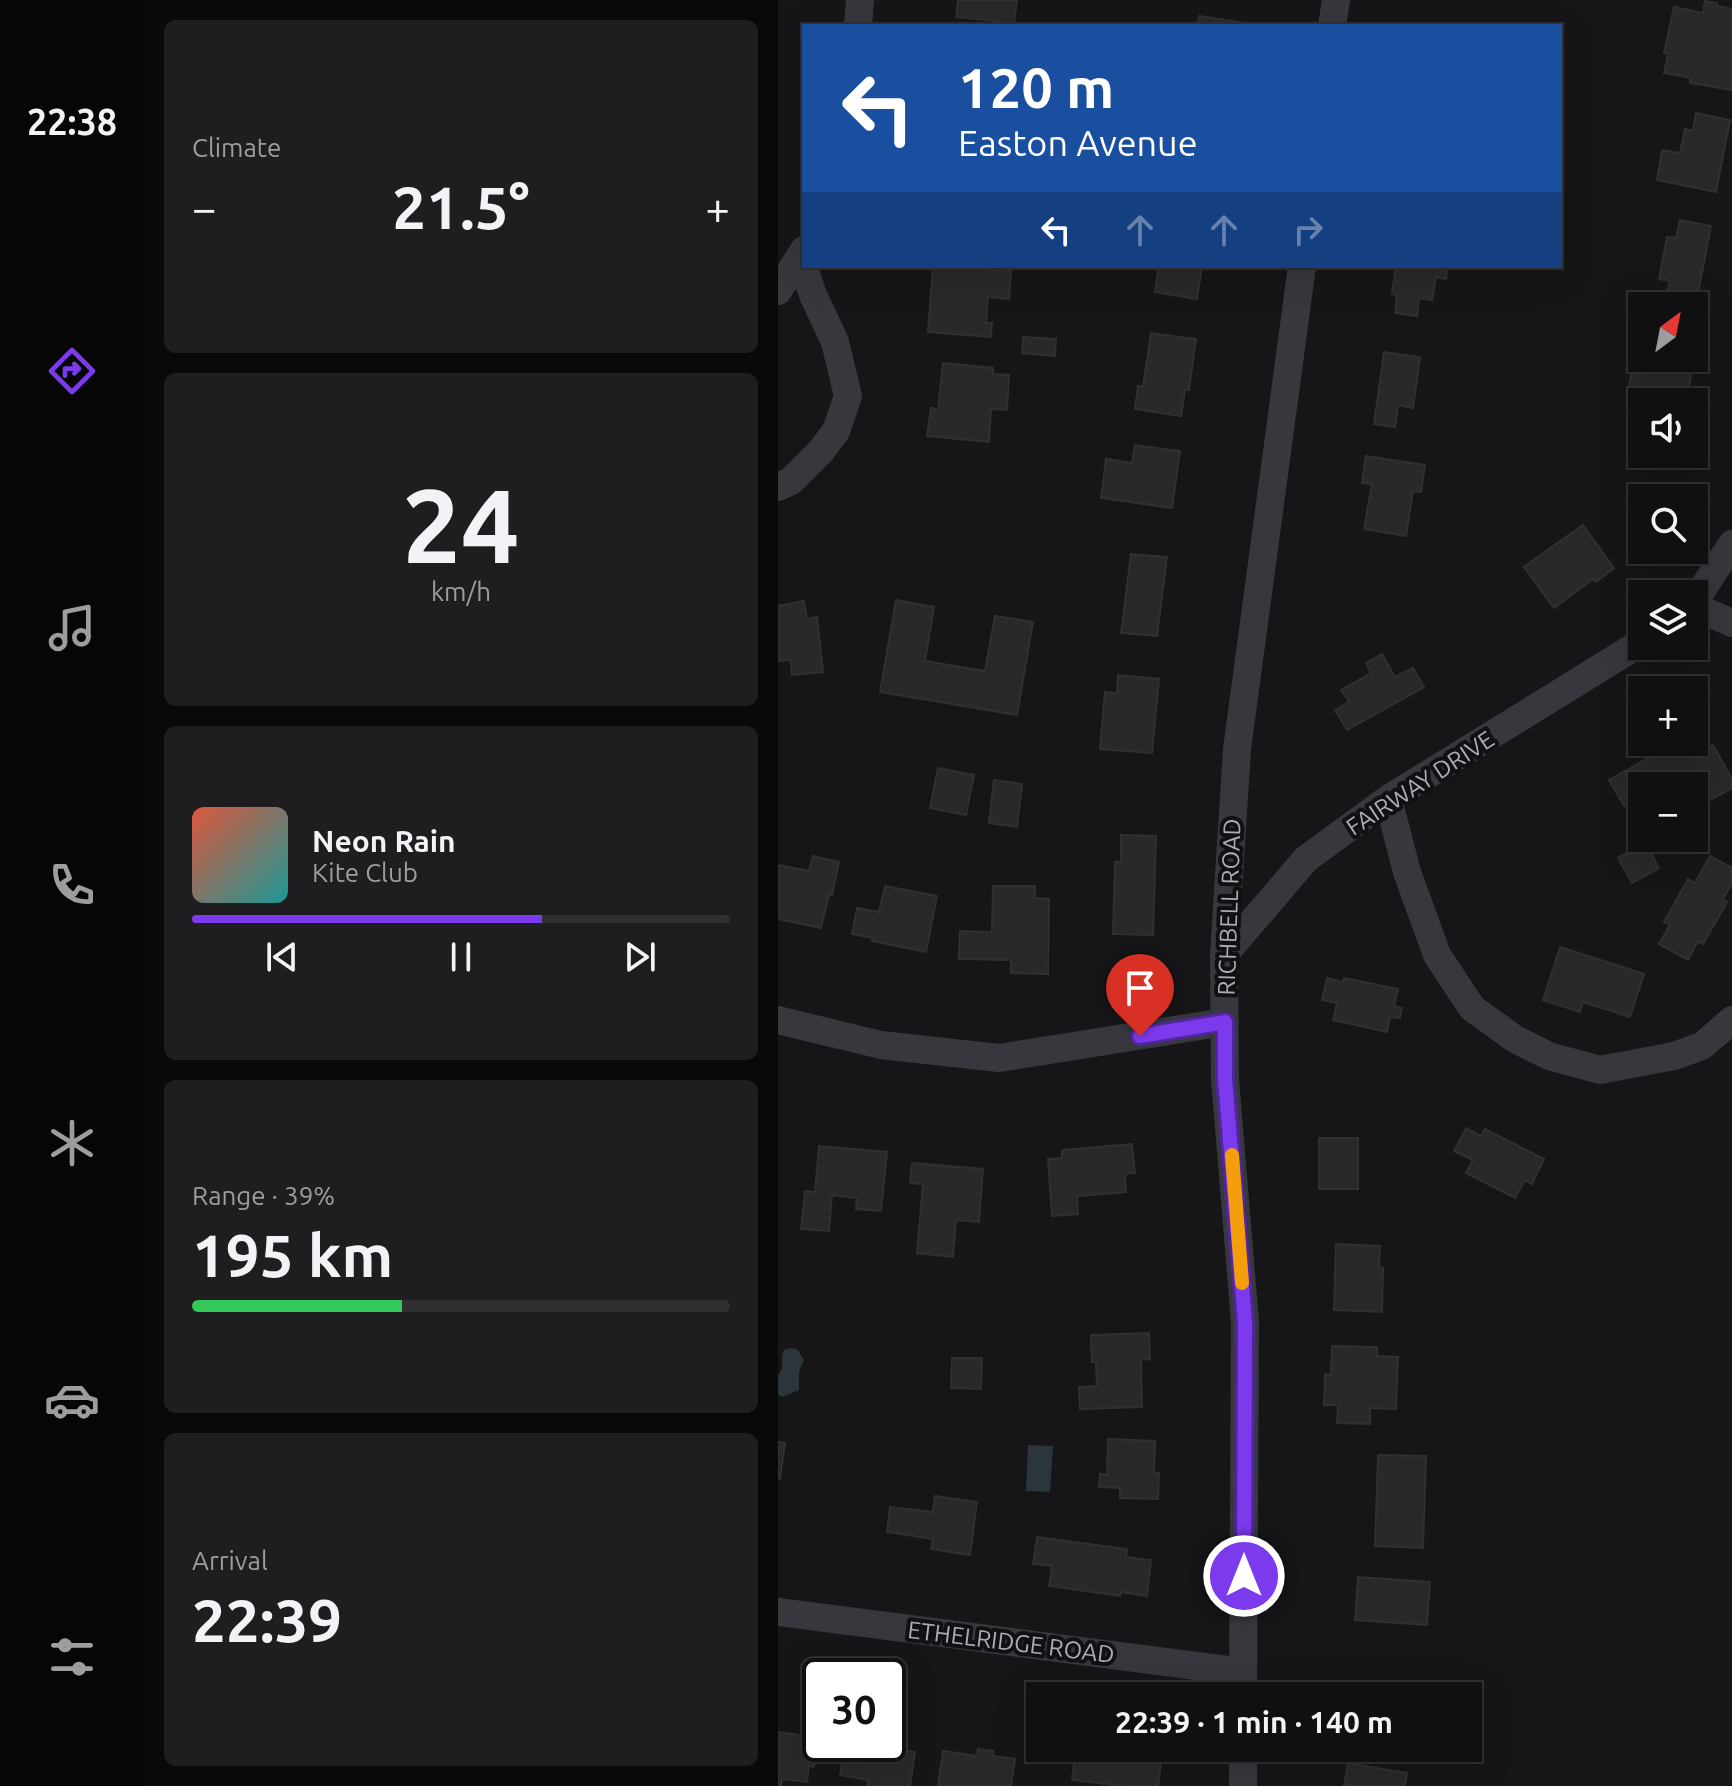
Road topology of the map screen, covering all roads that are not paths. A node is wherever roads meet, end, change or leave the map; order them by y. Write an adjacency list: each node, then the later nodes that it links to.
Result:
1 (860, 0): 3 (street)
2 (1336, 0): 4 (street)
3 (858, 24)
4 (1332, 24)
5 (802, 253): 8 (street)
6 (806, 268): 9 (street)
7 (1302, 268): 16 (street, RICHBELL ROAD)
8 (778, 291)
9 (778, 487)
10 (1732, 544): 11 (street)
11 (1708, 581)
12 (1708, 613): 13 (street)
13 (1732, 623)
14 (1628, 651): 15 (street, FAIRWAY DRIVE)
15 (1388, 799): 16 (street, FAIRWAY DRIVE); 18 (street)
16 (1224, 955): 19 (street, RICHBELL ROAD)
17 (778, 1020): 19 (street)
18 (1732, 1020)
19 (1225, 1022): 22 (street, RICHBELL ROAD)
20 (778, 1612): 21 (street, ETHELRIDGE ROAD)
21 (1230, 1682)
22 (1243, 1682)
23 (1243, 1762): 24 (street)
24 (1243, 1786)

